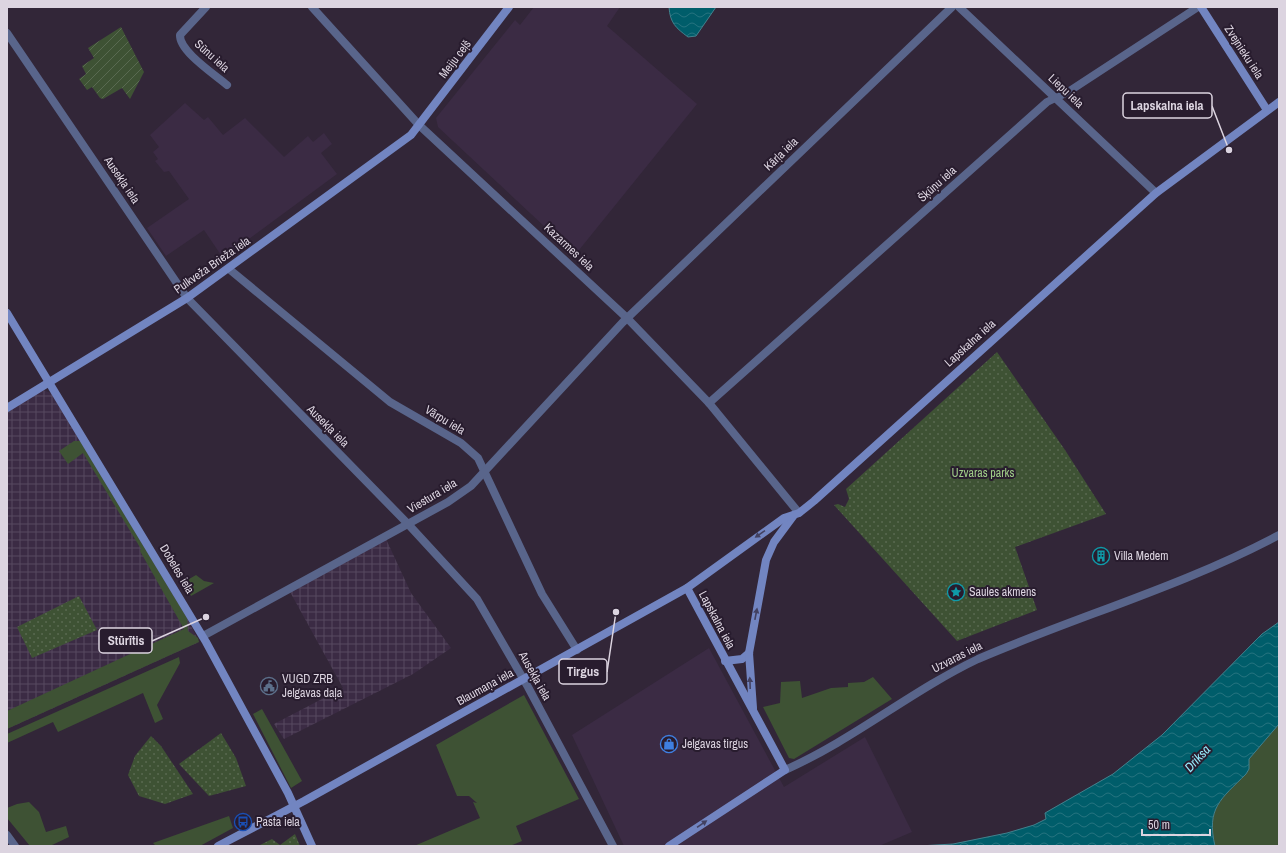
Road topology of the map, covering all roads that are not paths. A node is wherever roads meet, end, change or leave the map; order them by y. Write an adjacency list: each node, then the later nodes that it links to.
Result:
1 (206, 7): 9 (street, Sūnu iela)
2 (312, 7): 13 (street, Kazarmes iela)
3 (509, 7): 13 (street, Meiju ceļš)
4 (952, 7): 18 (street, Kārļa iela)
5 (960, 7): 10 (street, Liepu iela)
6 (1198, 7): 10 (street, Šķūņu iela)
7 (1201, 7): 12 (street, Zvejnieku iela)
8 (7, 33): 16 (street, Ausekļa iela)
9 (227, 85)
10 (1057, 99): 14 (street, Liepu iela); 20 (street, Šķūņu iela)
11 (1279, 102): 12 (street, Lapskalna iela)
12 (1267, 110): 14 (street, Lapskalna iela)
13 (419, 125): 15 (street, Pulkveža Brieža iela); 18 (street, Kazarmes iela)
14 (1156, 193): 23 (street, Lapskalna iela)
15 (229, 269): 16 (street, Pulkveža Brieža iela); 22 (street, Vārpu iela)
16 (187, 298): 19 (street, Pulkveža Brieža iela); 24 (street, Ausekļa iela)
17 (7, 313): 19 (street, Dobeles iela)
18 (627, 318): 20 (street, Kazarmes iela); 22 (street, Viestura iela)
19 (50, 382): 21 (street, Pulkveža Brieža iela); 27 (street, Dobeles iela)
20 (709, 403): 23 (street, Kazarmes iela)
21 (7, 408)
22 (485, 470): 24 (street, Viestura iela); 28 (street, Vārpu iela)
23 (797, 514): 26 (street, Lapskalna iela, one-way to 26); 29 (street, Lapskalna iela, one-way to 23)
24 (408, 524): 27 (street, Viestura iela); 31 (street, Ausekļa iela)
25 (1279, 534): 33 (street, Uzvaras iela)
26 (687, 588): 28 (street, Blaumaņa iela); 30 (street, Lapskalna iela)
27 (203, 636): 34 (street, Dobeles iela)
28 (577, 650): 31 (street, Blaumaņa iela)
29 (749, 653): 30 (street); 32 (street, Lapskalna iela, one-way to 29)
30 (725, 661): 32 (street, Lapskalna iela)
31 (524, 680): 34 (street, Blaumaņa iela); 39 (street, Ausekļa iela)
32 (754, 714): 33 (street, Lapskalna iela)
33 (785, 770): 40 (street, Uzvaras iela, one-way to 33)
34 (294, 806): 37 (street); 38 (street, Dobeles iela)
35 (7, 835): 36 (street)
36 (15, 846)
37 (218, 846)
38 (312, 846)
39 (613, 846)
40 (669, 846)

